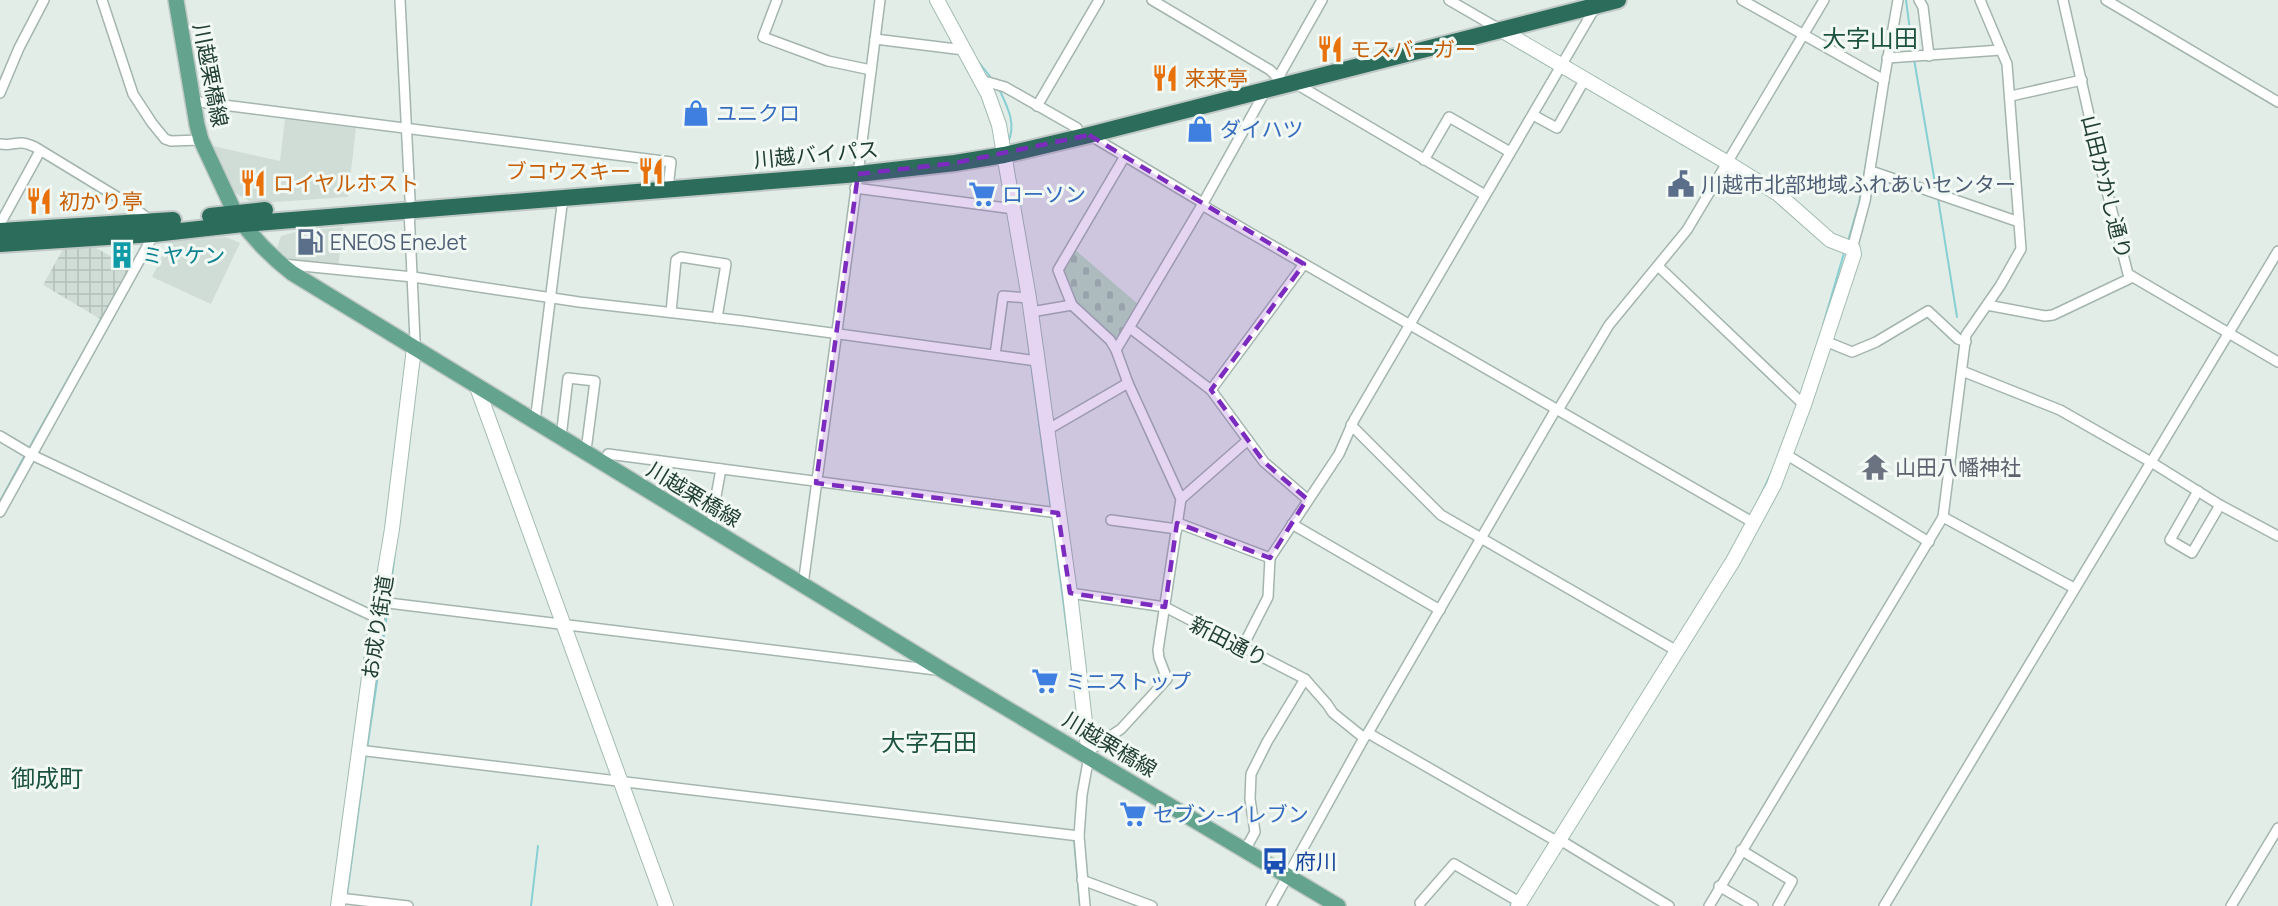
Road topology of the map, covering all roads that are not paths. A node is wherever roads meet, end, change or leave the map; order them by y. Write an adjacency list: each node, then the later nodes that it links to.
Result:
1 (44, 0): 35 (street)
2 (102, 0): 43 (street)
3 (176, 0): 37 (main road, 川越栗橋線)
4 (400, 0): 41 (street)
5 (777, 0): 29 (street)
6 (880, 0): 23 (street)
7 (937, 0): 24 (street)
8 (1099, 0): 39 (street)
9 (1152, 0): 34 (street)
10 (1322, 0): 34 (street)
11 (1449, 0): 21 (street)
12 (1618, 0): 20 (highway, 川越バイパス)
13 (1742, 0): 22 (street)
14 (1824, 0): 22 (street)
15 (1898, 0): 27 (street)
16 (1919, 0): 26 (street)
17 (1980, 0): 25 (street)
18 (2063, 0): 33 (street, 山田かかし通り)
19 (2106, 0): 38 (street)
20 (1589, 3): 21 (highway, 川越バイパス); 28 (street)
21 (1496, 27): 28 (street); 34 (highway, 川越バイパス)
22 (1803, 35): 32 (street); 50 (street)
23 (875, 39): 24 (street); 29 (street)
24 (964, 50): 31 (street)
25 (2001, 50): 26 (street); 36 (street)
26 (1929, 56): 27 (street)
27 (1887, 58): 32 (street)
28 (1562, 66): 30 (street); 40 (street)
29 (871, 70): 52 (street)
30 (1585, 79): 40 (street); 50 (street)
31 (981, 80): 39 (street); 45 (street)
32 (1884, 80): 51 (street)
33 (2082, 80): 36 (street); 70 (street, 山田かかし通り)
34 (1280, 83): 42 (highway, 川越バイパス); 49 (street); 57 (street)
35 (0, 93)
36 (2010, 96): 60 (street)
37 (192, 100): 41 (street); 43 (main road, 川越栗橋線)
38 (2278, 102)
39 (1037, 106): 42 (street)
40 (1533, 115): 47 (street)
41 (407, 128): 53 (street); 56 (street)
42 (1083, 132): 45 (highway, 川越バイパス); 48 (street)
43 (201, 140): 59 (main road, 川越栗橋線)
44 (0, 144): 46 (street)
45 (1004, 150): 52 (highway, 川越バイパス); 58 (street)
46 (40, 151): 61 (street); 62 (street)
47 (1510, 152): 49 (street); 54 (street)
48 (1125, 156): 57 (street); 74 (street)
49 (1424, 160): 54 (street)
50 (1728, 163): 65 (street); 69 (street)
51 (1870, 171): 60 (street); 65 (street)
52 (857, 176): 53 (highway, 川越バイパス); 55 (highway, 川越バイパス); 58 (street); 81 (street)
53 (669, 179): 56 (highway, 川越バイパス)
54 (1485, 195): 78 (street)
55 (563, 197): 56 (highway, 川越バイパス); 72 (street)
56 (410, 204): 59 (highway, 川越バイパス); 71 (street)
57 (1203, 204): 68 (street); 79 (street)
58 (1014, 209): 73 (street)
59 (239, 218): 62 (highway, 川越バイパス); 67 (main road, 川越栗橋線)
60 (2019, 222): 75 (street)
61 (0, 224)
62 (153, 228): 63 (highway, 川越バイパス); 64 (highway, 川越バイパス); 102 (street)
63 (0, 231)
64 (0, 244)
65 (1852, 249): 82 (street)
66 (2278, 251): 80 (street)
67 (280, 264): 71 (street); 84 (main road, 川越栗橋線)
68 (1304, 264): 78 (street); 92 (street)
69 (1658, 266): 93 (street); 94 (street)
70 (2133, 276): 75 (street); 80 (street, 山田かかし通り)
71 (413, 278): 72 (street); 84 (street)
72 (552, 297): 76 (street); 95 (street)
73 (1030, 305): 74 (street); 86 (street); 87 (street)
74 (1072, 305): 85 (street)
75 (1987, 305): 83 (street)
76 (671, 312): 77 (street); 77 (street)
77 (717, 318): 81 (street)
78 (1410, 325): 94 (street); 96 (street)
79 (1130, 328): 85 (street); 92 (street)
80 (2228, 331): 88 (street, 山田かかし通り); 104 (street)
81 (836, 334): 86 (street); 107 (street)
82 (1825, 341): 83 (street); 93 (street)
83 (1966, 342): 89 (street)
84 (414, 348): 91 (main road, 川越栗橋線); 127 (street, お成り街道)
85 (1116, 351): 90 (street)
86 (995, 355): 87 (street)
87 (1037, 361): 97 (street)
88 (2278, 362)
89 (1962, 371): 104 (street); 114 (street)
90 (1128, 383): 97 (street); 109 (street)
91 (477, 387): 95 (main road, 川越栗橋線); 131 (street)
92 (1210, 390): 100 (street)
93 (1804, 405): 103 (street)
94 (1557, 410): 116 (street); 121 (street)
95 (535, 422): 99 (main road, 川越栗橋線)
96 (1351, 425): 110 (street); 121 (street)
97 (1047, 430): 113 (street)
98 (0, 436): 102 (street)
99 (558, 436): 101 (main road, 川越栗橋線); 101 (street)
100 (1248, 440): 109 (street); 110 (street)
101 (583, 451): 105 (main road, 川越栗橋線)
102 (32, 455): 112 (street); 130 (street)
103 (1786, 455): 116 (street); 122 (street)
104 (2151, 462): 108 (street); 125 (street)
105 (604, 463): 106 (street); 119 (main road, 川越栗橋線)
106 (721, 469): 107 (street); 119 (street)
107 (816, 483): 113 (street); 124 (street)
108 (2198, 491): 111 (street); 111 (street)
109 (1181, 499): 118 (street)
110 (1307, 499): 117 (street)
111 (2220, 505): 120 (street)
112 (0, 512)
113 (1058, 513): 126 (street)
114 (1943, 517): 122 (street); 125 (street)
115 (1111, 520): 118 (street)
116 (1754, 523): 133 (street)
117 (1292, 524): 123 (street); 129 (street)
118 (1177, 526): 123 (street); 128 (street)
119 (710, 529): 124 (main road, 川越栗橋線)
120 (2278, 536)
121 (1481, 538): 129 (street); 133 (street)
122 (1929, 542): 144 (street)
123 (1270, 558): 132 (street)
124 (803, 585): 134 (main road, 川越栗橋線)
125 (2074, 588): 161 (street)
126 (1070, 593): 128 (street, 新田通り); 138 (street)
127 (380, 602): 130 (street, お成り街道); 131 (street)
128 (1165, 607): 132 (street, 新田通り); 138 (street)
129 (1440, 610): 136 (street)
130 (377, 618): 137 (street, お成り街道)
131 (564, 625): 134 (street); 139 (street)
132 (1242, 648): 135 (street, 新田通り)
133 (1677, 651): 142 (street)
134 (944, 670): 138 (main road, 川越栗橋線)
135 (1305, 679): 136 (street, 新田通り); 143 (street)
136 (1366, 736): 142 (street, 新田通り); 145 (street)
137 (358, 750): 139 (street); 148 (street, お成り街道)
138 (1090, 753): 141 (street); 143 (main road, 川越栗橋線)
139 (620, 781): 141 (street); 152 (street)
140 (2278, 828): 162 (street)
141 (1079, 836): 146 (street)
142 (1559, 841): 150 (street); 157 (street, 新田通り)
143 (1245, 850): 145 (main road, 川越栗橋線)
144 (1741, 850): 147 (street); 160 (street)
145 (1287, 875): 155 (street); 156 (main road, 川越栗橋線)
146 (1082, 880): 153 (street); 154 (street)
147 (1719, 886): 158 (street); 159 (street)
148 (339, 902): 151 (street)
149 (1420, 903): 150 (street)
150 (1520, 904)
151 (408, 906)
152 (666, 906)
153 (1085, 906)
154 (1152, 906)
155 (1271, 906)
156 (1338, 906)
157 (1669, 906)
158 (1708, 906)
159 (1753, 906)
160 (1778, 906)
161 (1884, 906)
162 (2231, 906)

